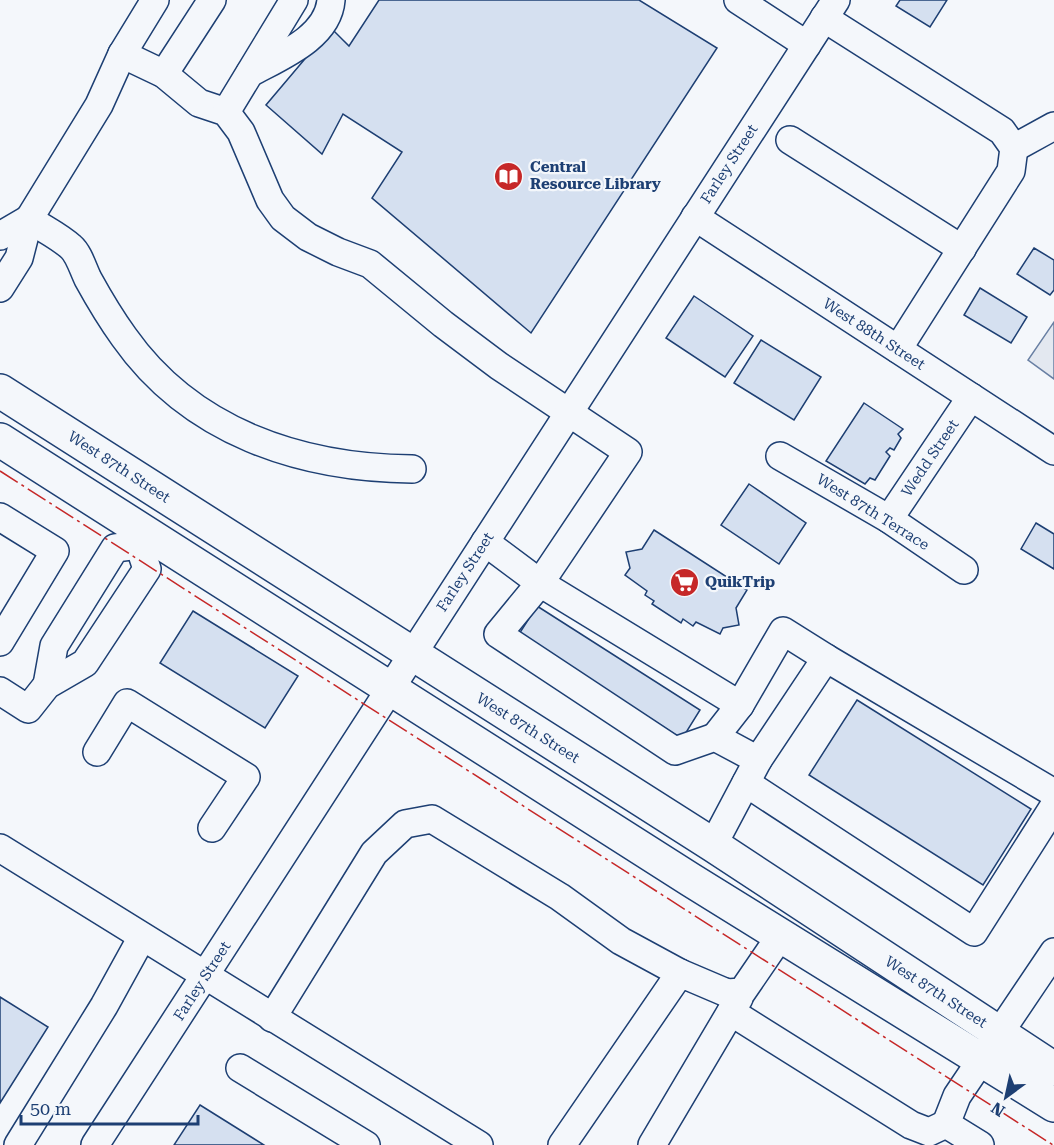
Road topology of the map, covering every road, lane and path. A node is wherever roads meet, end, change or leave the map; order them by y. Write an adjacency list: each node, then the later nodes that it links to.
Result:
1 (155, 0): 8 (street)
2 (212, 0): 9 (street)
3 (294, 0): 10 (street)
4 (331, 0): 10 (street)
5 (738, 0): 7 (street)
6 (830, 9): 7 (street, Farley Street); 14 (street)
7 (807, 45): 15 (street, Farley Street)
8 (122, 54): 9 (street); 16 (street)
9 (164, 74): 11 (street)
10 (249, 74): 11 (street)
11 (225, 112): 23 (street)
12 (1054, 126): 14 (street)
13 (790, 140): 18 (street)
14 (1014, 148): 18 (street)
15 (695, 217): 20 (street, West 88th Street); 23 (street, Farley Street)
16 (29, 219): 17 (street); 19 (street); 27 (street)
17 (0, 236)
18 (962, 249): 20 (street)
19 (0, 288)
20 (898, 350): 22 (street, West 88th Street)
21 (0, 391): 35 (main road, West 87th Street)
22 (971, 397): 25 (street, West 88th Street); 29 (street, Wedd Street)
23 (568, 413): 31 (street, Farley Street); 33 (street)
24 (0, 440): 30 (main road, West 87th Street)
25 (1054, 451)
26 (780, 456): 29 (street, West 87th Terrace)
27 (412, 468)
28 (0, 518): 34 (street)
29 (889, 519): 32 (street, West 87th Terrace)
30 (143, 539): 37 (street); 37 (street); 38 (main road, West 87th Street)
31 (485, 542): 33 (street); 35 (street, Farley Street)
32 (964, 570)
33 (540, 583): 40 (street); 41 (street)
34 (0, 642)
35 (412, 654): 38 (street, Farley Street); 47 (main road, West 87th Street)
36 (826, 658): 40 (street); 43 (street); 44 (street)
37 (46, 685): 39 (street)
38 (390, 688): 49 (main road, West 87th Street); 53 (street, Farley Street)
39 (0, 691)
40 (740, 705): 41 (street)
41 (715, 737): 43 (street)
42 (97, 752): 46 (street)
43 (752, 772): 45 (street); 47 (street)
44 (1054, 793)
45 (1054, 806)
46 (212, 828)
47 (712, 846): 56 (main road, West 87th Street)
48 (0, 848): 50 (street)
49 (781, 935): 54 (street); 56 (main road, West 87th Street)
50 (142, 937): 53 (street); 62 (street)
51 (1054, 952): 56 (street)
52 (680, 973): 54 (street); 55 (street); 65 (street)
53 (204, 976): 55 (street); 63 (street, Farley Street)
54 (736, 1002): 60 (street); 66 (street)
55 (272, 1018): 64 (street)
56 (991, 1047): 58 (main road, West 87th Street); 59 (main road, West 87th Street); 60 (street)
57 (240, 1068): 61 (street)
58 (1054, 1069)
59 (1054, 1105)
60 (946, 1124): 67 (street)
61 (361, 1144)
62 (18, 1145)
63 (95, 1145)
64 (479, 1145)
65 (562, 1145)
66 (652, 1145)
67 (981, 1145)

